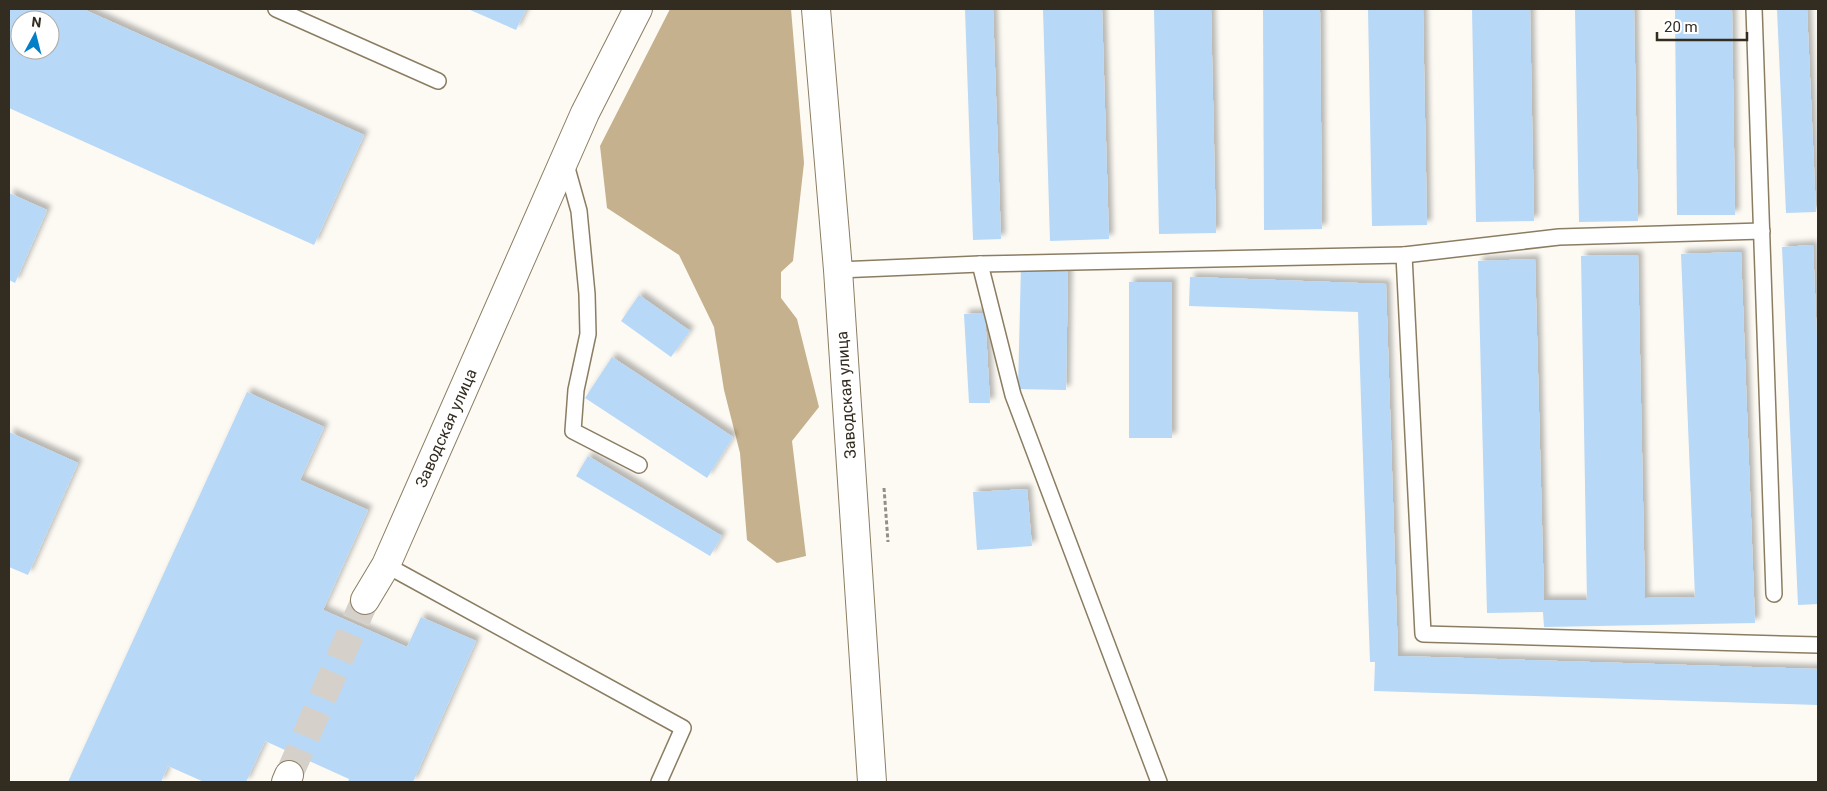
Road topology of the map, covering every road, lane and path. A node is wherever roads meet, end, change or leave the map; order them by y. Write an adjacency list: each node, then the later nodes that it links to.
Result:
1 (276, 9): 5 (lane)
2 (638, 9): 6 (street, Заводская улица)
3 (816, 9): 10 (street, Заводская улица)
4 (1754, 9): 7 (lane)
5 (438, 81)
6 (564, 159): 11 (lane); 12 (street, Заводская улица)
7 (1762, 230): 8 (lane); 13 (lane)
8 (1404, 255): 9 (lane); 15 (lane)
9 (980, 264): 10 (lane); 18 (lane)
10 (838, 270): 17 (street, Заводская улица)
11 (639, 466)
12 (386, 564): 14 (street, Заводская улица); 16 (lane)
13 (1774, 594)
14 (365, 600)
15 (1818, 645)
16 (659, 782)
17 (872, 782)
18 (1159, 782)

